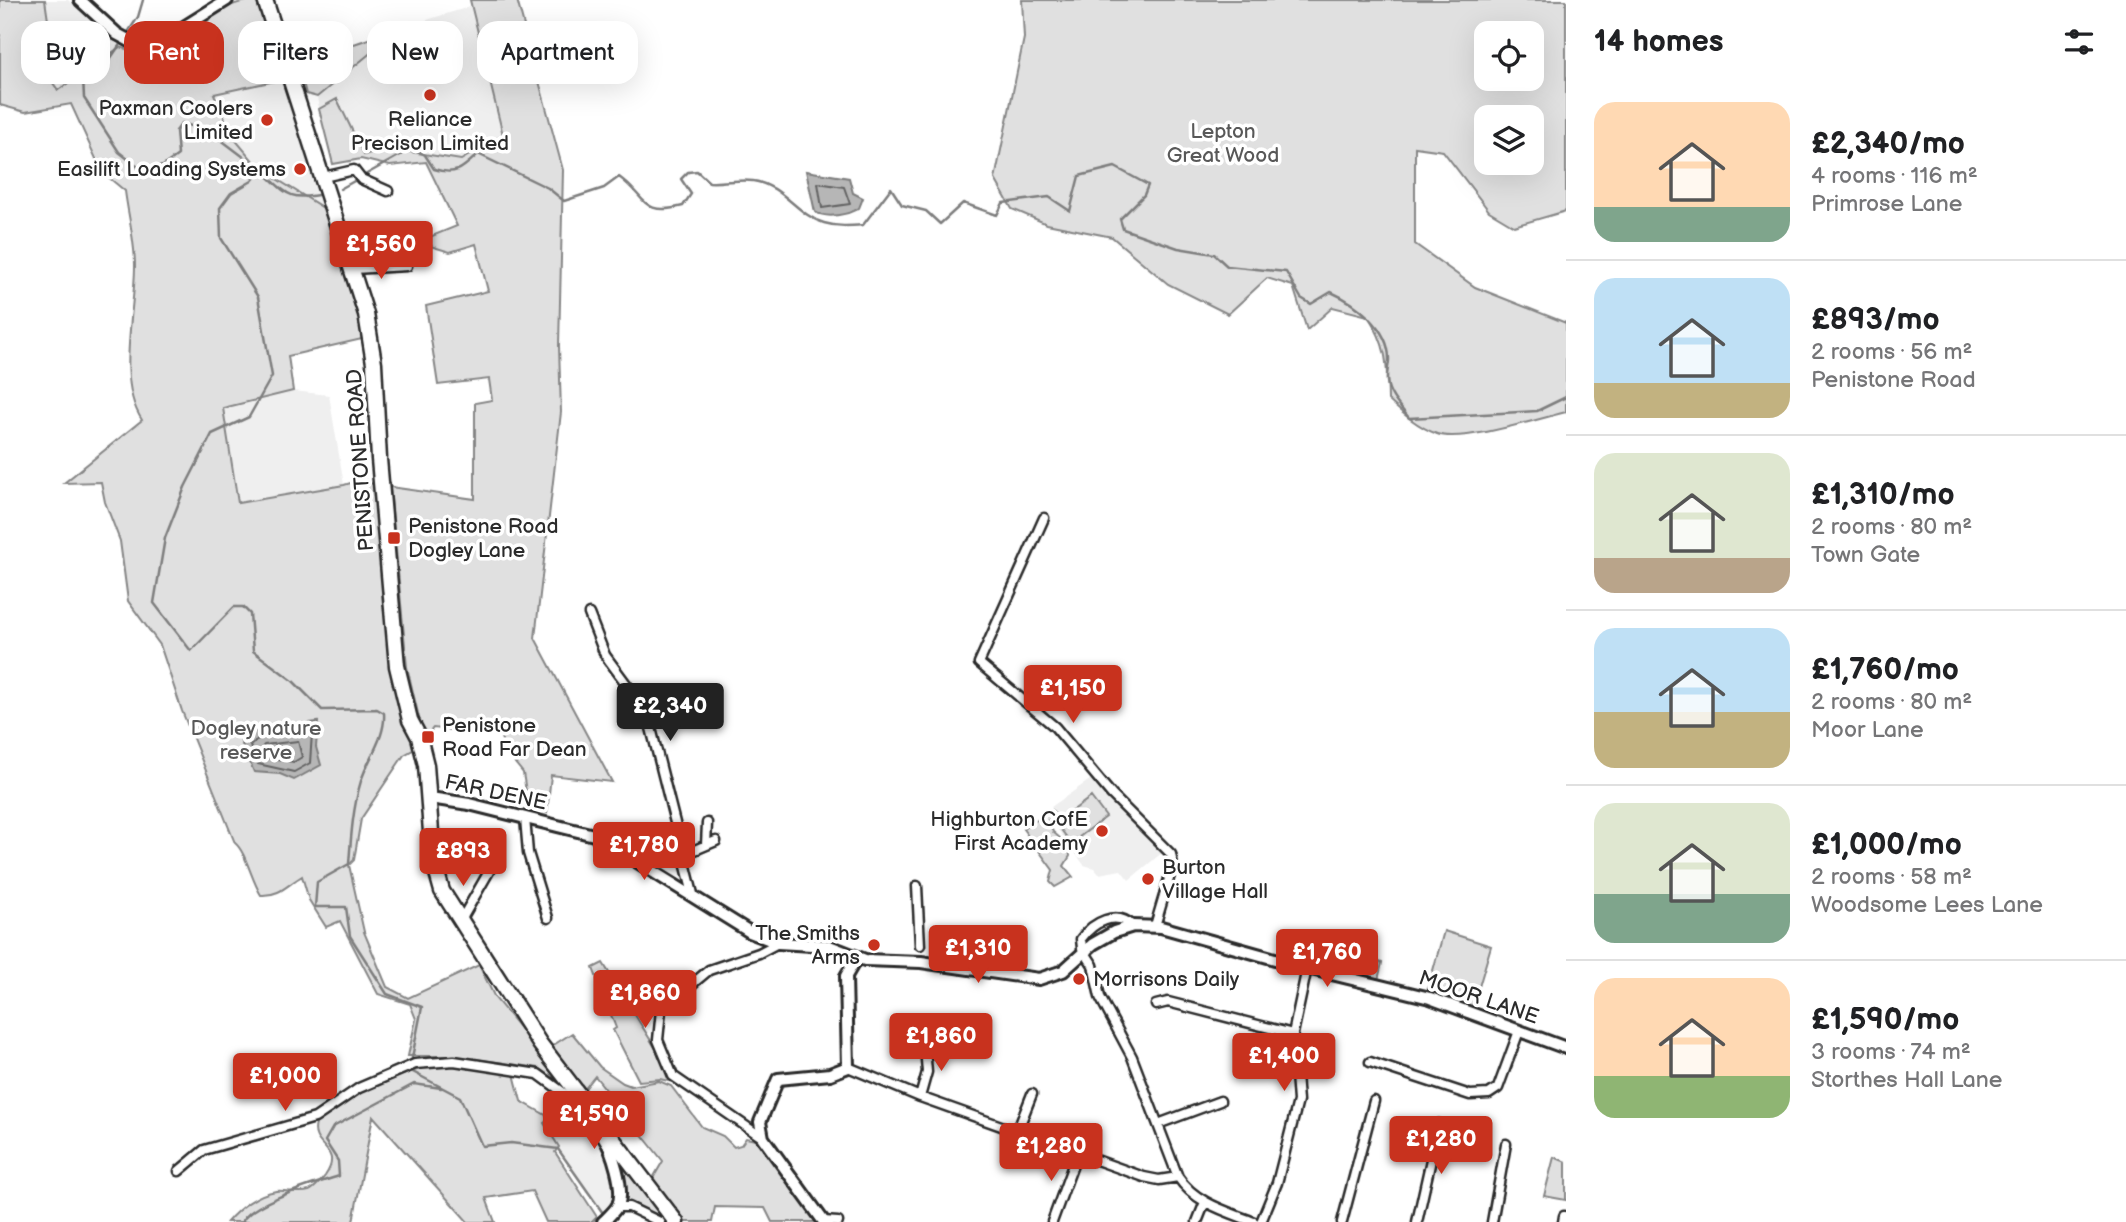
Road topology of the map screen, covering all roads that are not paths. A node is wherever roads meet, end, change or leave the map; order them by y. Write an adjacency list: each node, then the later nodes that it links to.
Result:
1 (80, 0): 2 (street)
2 (227, 0)
3 (265, 0): 4 (highway, PENISTONE ROAD)
4 (323, 177): 5 (street); 7 (highway, PENISTONE ROAD)
5 (388, 191)
6 (407, 266): 7 (street)
7 (353, 269): 10 (highway, PENISTONE ROAD)
8 (1044, 518): 21 (street)
9 (589, 614): 15 (street)
10 (430, 798): 11 (street, FAR DENE); 20 (highway, PENISTONE ROAD)
11 (526, 818): 18 (street, FAR DENE); 19 (street)
12 (707, 823): 14 (street)
13 (716, 841): 14 (street)
14 (706, 845): 15 (street)
15 (683, 855): 18 (street)
16 (491, 868): 20 (street)
17 (917, 886): 24 (street)
18 (693, 894): 22 (street, FAR DENE)
19 (548, 918)
20 (460, 922): 38 (highway, PENISTONE ROAD)
21 (1155, 926): 23 (street, MOOR LANE); 26 (street, MOOR LANE)
22 (778, 943): 25 (street, FAR DENE); 42 (street)
23 (1084, 952): 24 (street, MOOR LANE); 39 (street)
24 (921, 954): 25 (street, FAR DENE)
25 (857, 957): 33 (street)
26 (1307, 968): 28 (street, MOOR LANE); 29 (street)
27 (1156, 1004): 29 (street)
28 (1519, 1031): 31 (street, MOOR LANE); 32 (street)
29 (1293, 1034): 57 (street)
30 (925, 1048): 35 (street)
31 (1566, 1048)
32 (1370, 1062)
33 (848, 1067): 35 (street); 42 (street)
34 (1032, 1094): 41 (street)
35 (920, 1097): 41 (street)
36 (1220, 1101): 39 (street)
37 (1374, 1101): 58 (street)
38 (590, 1106): 45 (street); 48 (street); 51 (highway, PENISTONE ROAD)
39 (1158, 1124): 46 (street)
40 (1439, 1124): 59 (street)
41 (1017, 1132): 44 (street)
42 (763, 1138): 52 (street)
43 (1506, 1144): 60 (street)
44 (1077, 1154): 46 (street); 54 (street)
45 (178, 1171)
46 (1178, 1177): 47 (street)
47 (1205, 1202): 55 (street); 56 (street)
48 (615, 1209): 49 (street); 50 (street)
49 (603, 1222)
50 (660, 1222)
51 (676, 1222)
52 (824, 1222): 53 (street)
53 (838, 1222)
54 (1052, 1222)
55 (1196, 1222)
56 (1254, 1222)
57 (1261, 1222)
58 (1342, 1222)
59 (1417, 1222)
60 (1492, 1222)

